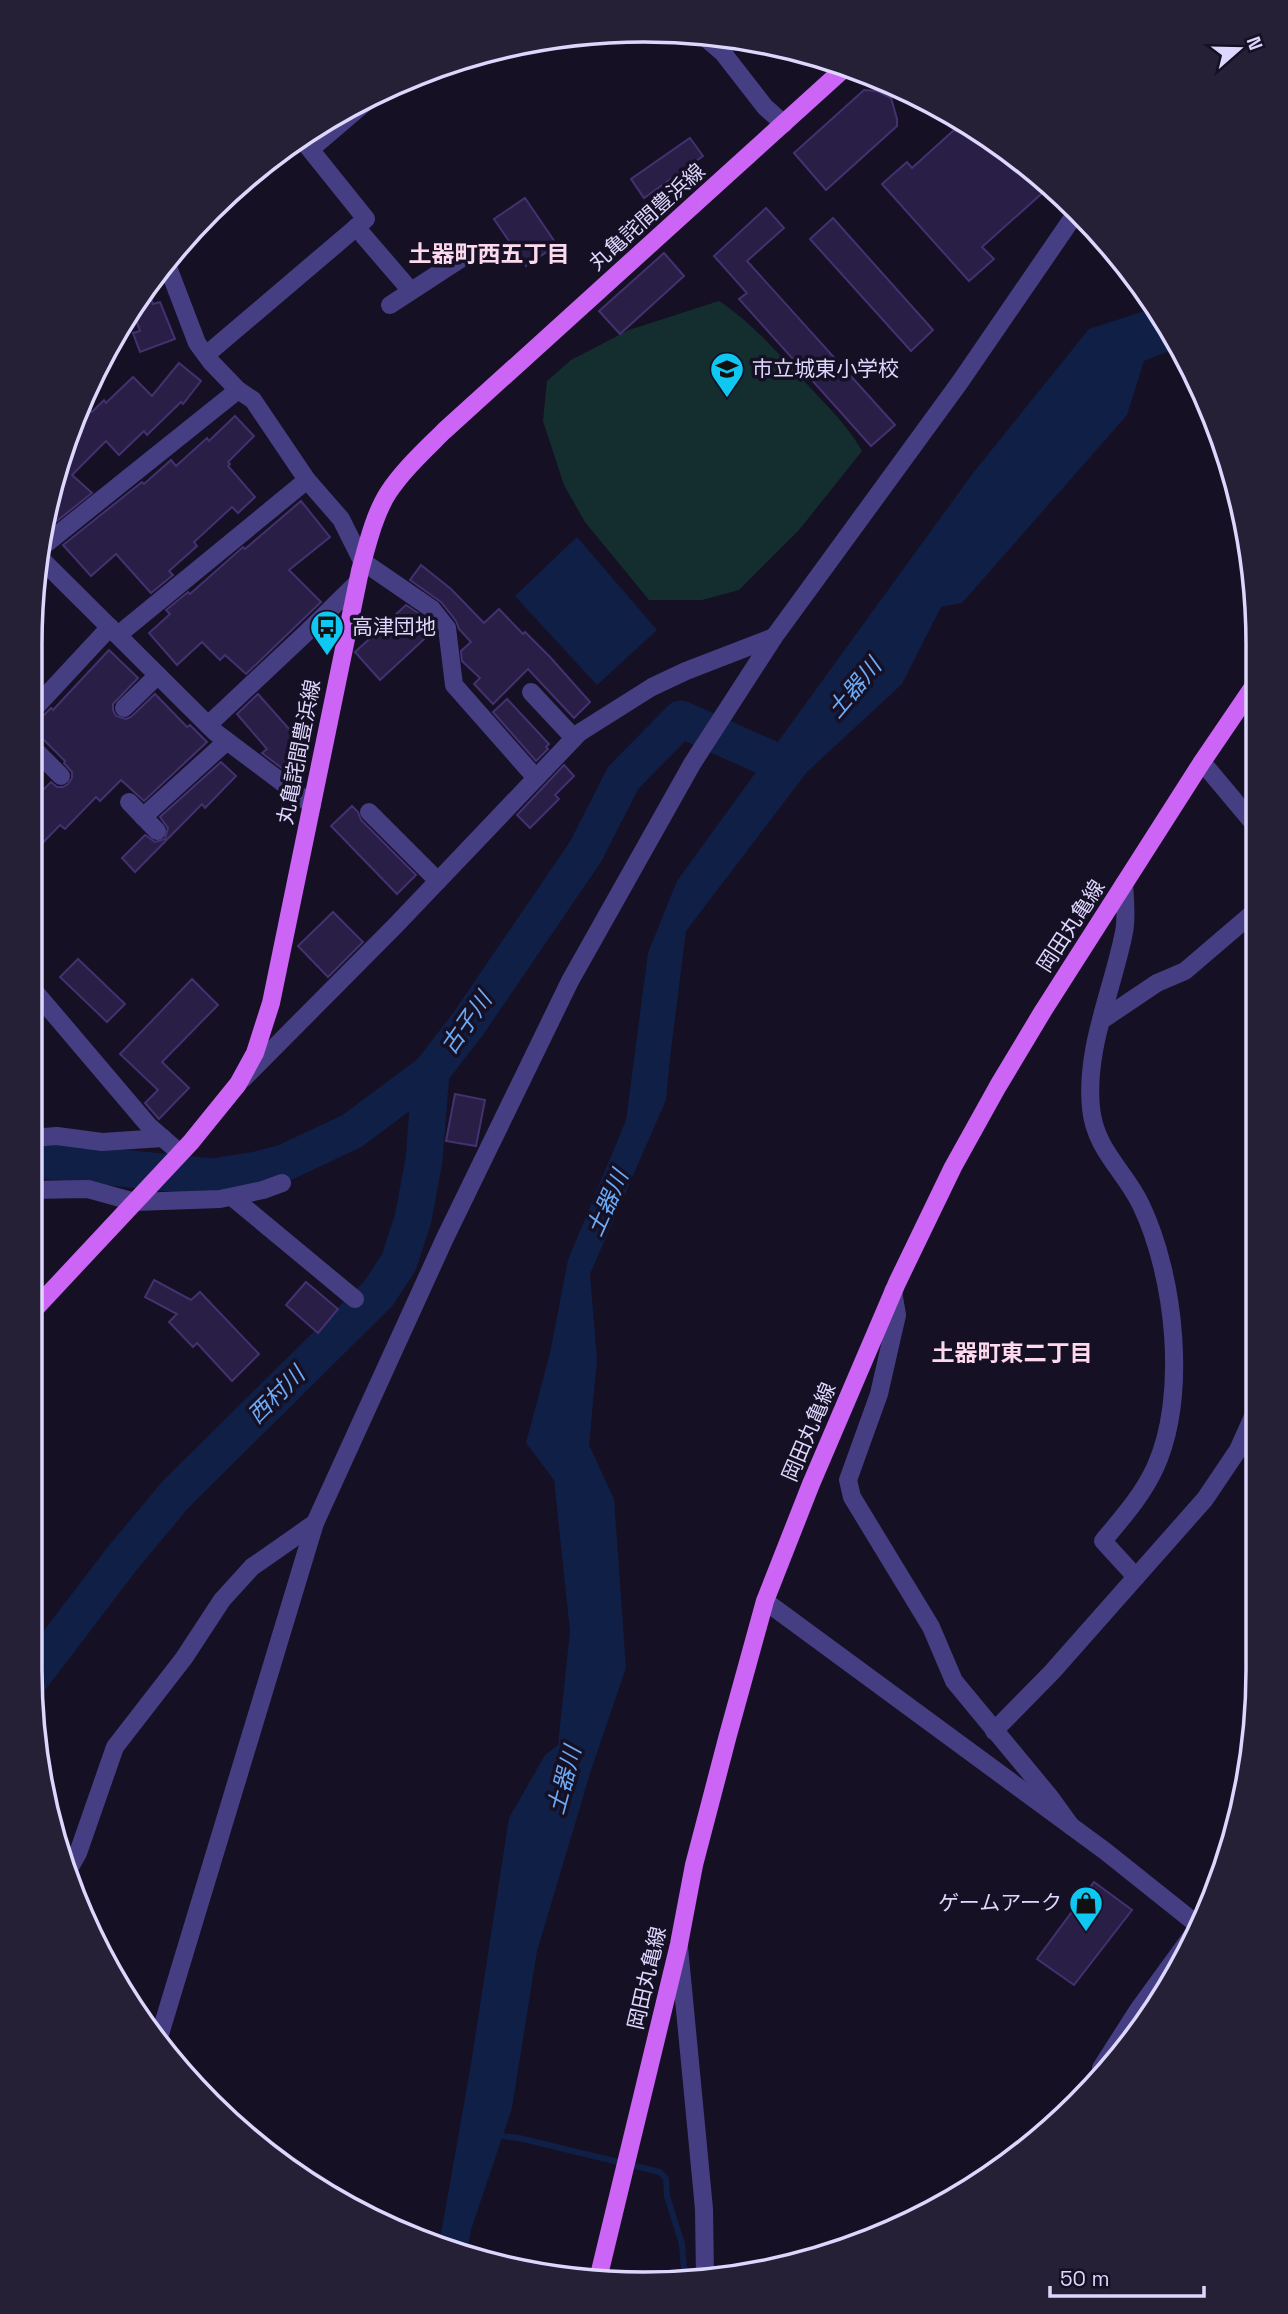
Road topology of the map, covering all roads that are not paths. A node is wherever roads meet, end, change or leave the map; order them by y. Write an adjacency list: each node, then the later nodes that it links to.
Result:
1 (715, 46): 3 (street)
2 (838, 74): 3 (main road, 丸亀詫間豊浜線)
3 (784, 124): 15 (main road, 丸亀詫間豊浜線)
4 (307, 145): 6 (street)
5 (1071, 220): 19 (street)
6 (356, 227): 9 (street); 11 (street)
7 (462, 258): 9 (street)
8 (170, 273): 11 (street)
9 (411, 291): 10 (street)
10 (390, 305)
11 (206, 355): 12 (street)
12 (237, 390): 13 (street); 14 (street)
13 (307, 480): 15 (street); 18 (street)
14 (52, 539)
15 (362, 561): 17 (main road, 丸亀詫間豊浜線); 31 (street)
16 (47, 565): 18 (street)
17 (357, 583): 25 (street); 33 (main road, 丸亀詫間豊浜線)
18 (114, 631): 20 (street); 23 (street)
19 (774, 637): 26 (street); 55 (street)
20 (158, 674): 24 (street); 25 (street)
21 (531, 692): 26 (street)
22 (1246, 699): 29 (main road, 岡田丸亀線)
23 (42, 701)
24 (124, 708)
25 (208, 725): 27 (street)
26 (574, 738): 31 (street)
27 (227, 741): 33 (street); 36 (street)
28 (42, 757): 30 (street)
29 (1202, 762): 35 (street); 39 (main road, 岡田丸亀線)
30 (61, 776)
31 (536, 778): 38 (street)
32 (129, 802): 36 (street)
33 (312, 805): 43 (main road, 丸亀詫間豊浜線)
34 (369, 812): 38 (street)
35 (1246, 814)
36 (144, 817): 37 (street)
37 (158, 831)
38 (438, 881): 43 (street)
39 (1124, 884): 42 (street); 51 (main road, 岡田丸亀線)
40 (1246, 919): 42 (street)
41 (42, 1000): 45 (street)
42 (1102, 1020): 56 (street)
43 (239, 1084): 46 (main road, 丸亀詫間豊浜線)
44 (42, 1137): 45 (street)
45 (163, 1138): 46 (street)
46 (180, 1153): 50 (main road, 丸亀詫間豊浜線)
47 (282, 1183): 49 (street)
48 (42, 1191): 50 (street)
49 (232, 1197): 50 (street); 52 (street)
50 (139, 1198): 53 (main road, 丸亀詫間豊浜線)
51 (893, 1291): 57 (main road, 岡田丸亀線); 58 (street)
52 (355, 1299)
53 (42, 1301)
54 (1246, 1432): 56 (street)
55 (314, 1523): 60 (street); 64 (street)
56 (1136, 1577): 58 (street)
57 (765, 1601): 59 (street); 62 (main road, 岡田丸亀線)
58 (993, 1731): 59 (street)
59 (1071, 1826): 61 (street)
60 (73, 1861)
61 (1191, 1920)
62 (679, 1944): 66 (street); 67 (main road, 岡田丸亀線)
63 (1158, 1982): 65 (street)
64 (161, 2030)
65 (1119, 2039)
66 (705, 2269)
67 (601, 2271)

